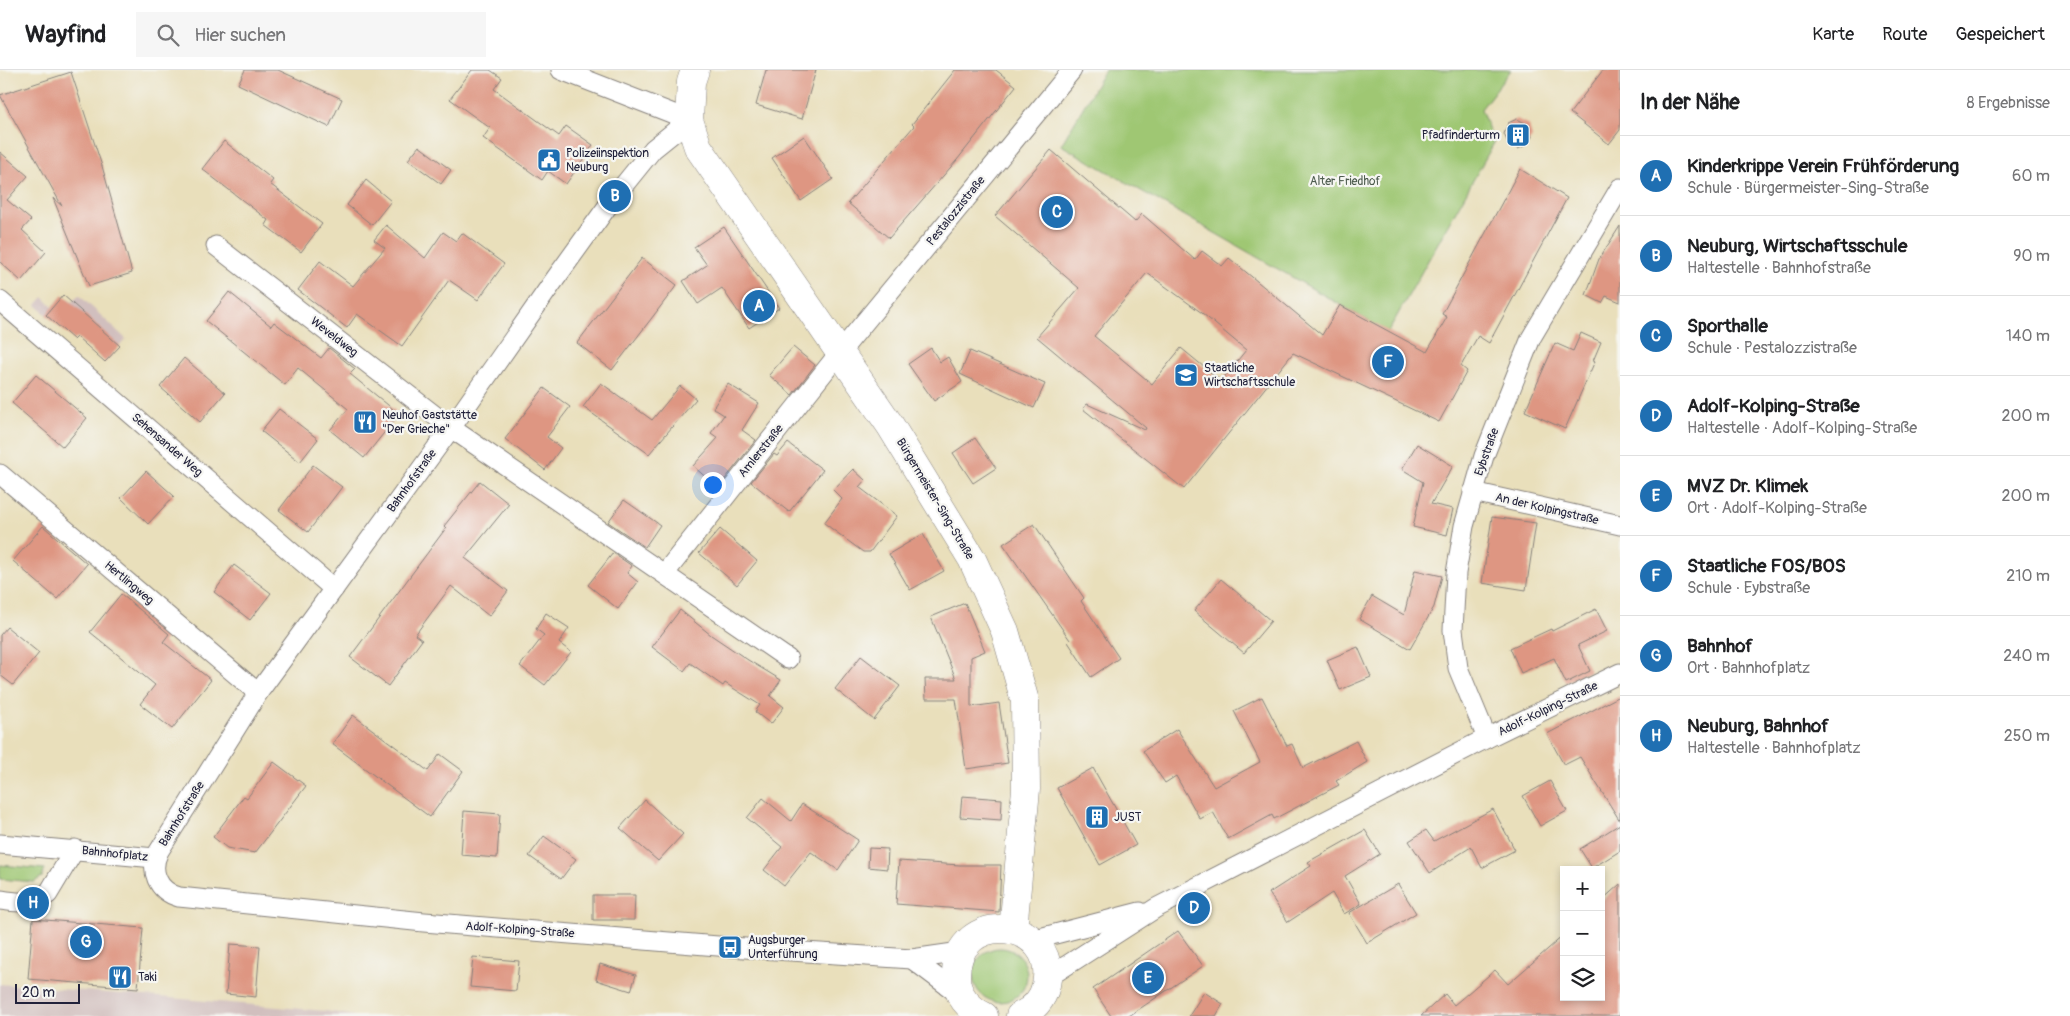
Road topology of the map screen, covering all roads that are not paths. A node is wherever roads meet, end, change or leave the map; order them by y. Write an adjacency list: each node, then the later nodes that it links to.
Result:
1 (562, 70): 4 (street)
2 (695, 70): 4 (main road)
3 (1072, 70): 8 (street, Pestalozzistraße)
4 (689, 120): 8 (main road, Bürgermeister-Sing-Straße); 9 (street, Bahnhofstraße)
5 (1620, 188): 11 (street, Eybstraße)
6 (216, 246): 9 (street, Weveldweg)
7 (0, 301): 14 (street, Sehensander Weg)
8 (840, 352): 13 (street, Amlerstraße); 24 (main road, Bürgermeister-Sing-Straße)
9 (451, 428): 13 (street); 14 (street, Bahnhofstraße)
10 (0, 474): 17 (street, Hertlingweg)
11 (1473, 492): 12 (street, An der Kolpingstraße); 18 (street, Eybstraße)
12 (1620, 525)
13 (664, 573): 15 (street)
14 (334, 589): 17 (street, Bahnhofstraße)
15 (788, 658)
16 (1620, 673): 18 (street, Adolf-Kolping-Straße)
17 (258, 693): 21 (street, Bahnhofstraße)
18 (1488, 738): 23 (street, Adolf-Kolping-Straße)
19 (0, 844): 20 (street, Bahnhofplatz)
20 (75, 850): 21 (street, Bahnhofplatz); 22 (street, Bahnhofplatz)
21 (155, 858): 26 (street, Adolf-Kolping-Straße)
22 (0, 900)
23 (1156, 908): 24 (street, Adolf-Kolping-Straße); 27 (street, Adolf-Kolping-Straße)
24 (1023, 935): 25 (main road); 27 (main road)
25 (961, 952): 26 (street, Adolf-Kolping-Straße); 28 (main road)
26 (912, 959): 28 (street)
27 (1047, 978): 30 (main road)
28 (960, 995): 29 (main road)
29 (984, 1016)
30 (1020, 1016)

